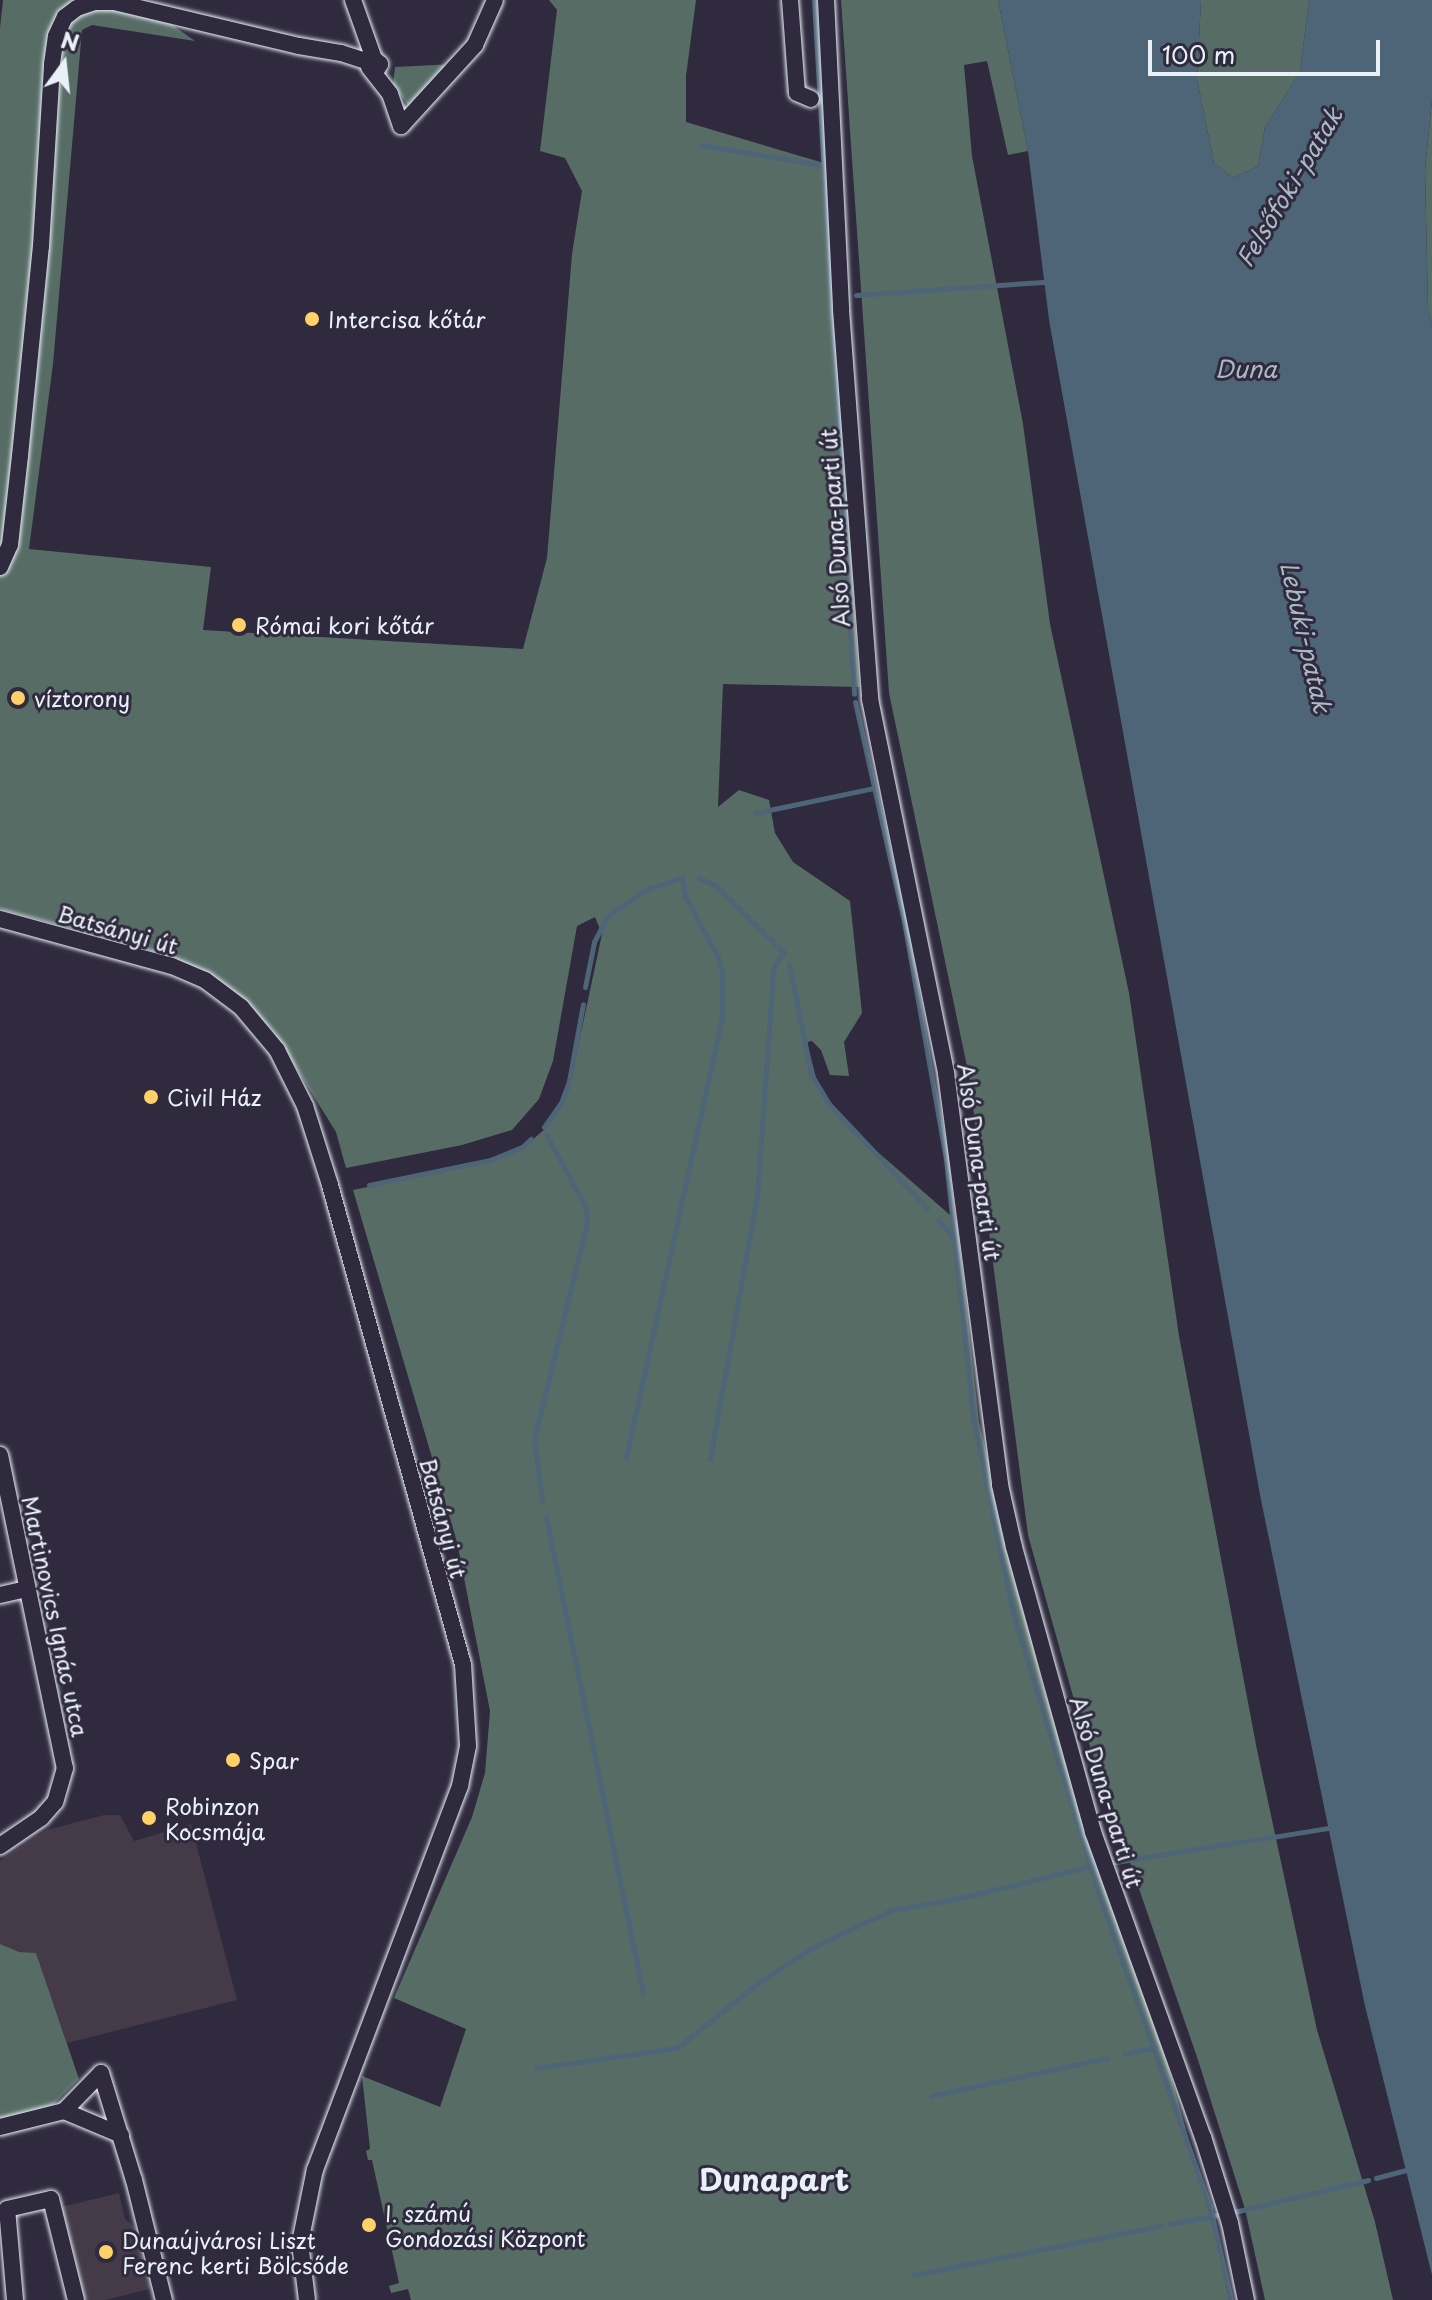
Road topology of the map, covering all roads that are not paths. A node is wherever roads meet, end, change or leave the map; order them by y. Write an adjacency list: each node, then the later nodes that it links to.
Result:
1 (353, 0): 5 (street)
2 (495, 0): 5 (street)
3 (790, 0): 6 (street)
4 (826, 0): 20 (street, Alsó Duna-parti út)
5 (373, 64): 7 (street)
6 (811, 99)
7 (0, 567)
8 (0, 919): 19 (street, Batsányi út)
9 (0, 1455): 10 (street, Martinovics Ignác utca)
10 (26, 1589): 11 (street); 12 (street, Martinovics Ignác utca)
11 (0, 1595)
12 (0, 1846)
13 (64, 2111): 14 (street); 15 (street); 15 (street)
14 (0, 2127)
15 (121, 2135): 18 (street)
16 (15, 2300): 17 (street)
17 (76, 2300)
18 (164, 2300)
19 (307, 2300)
20 (1246, 2300)

